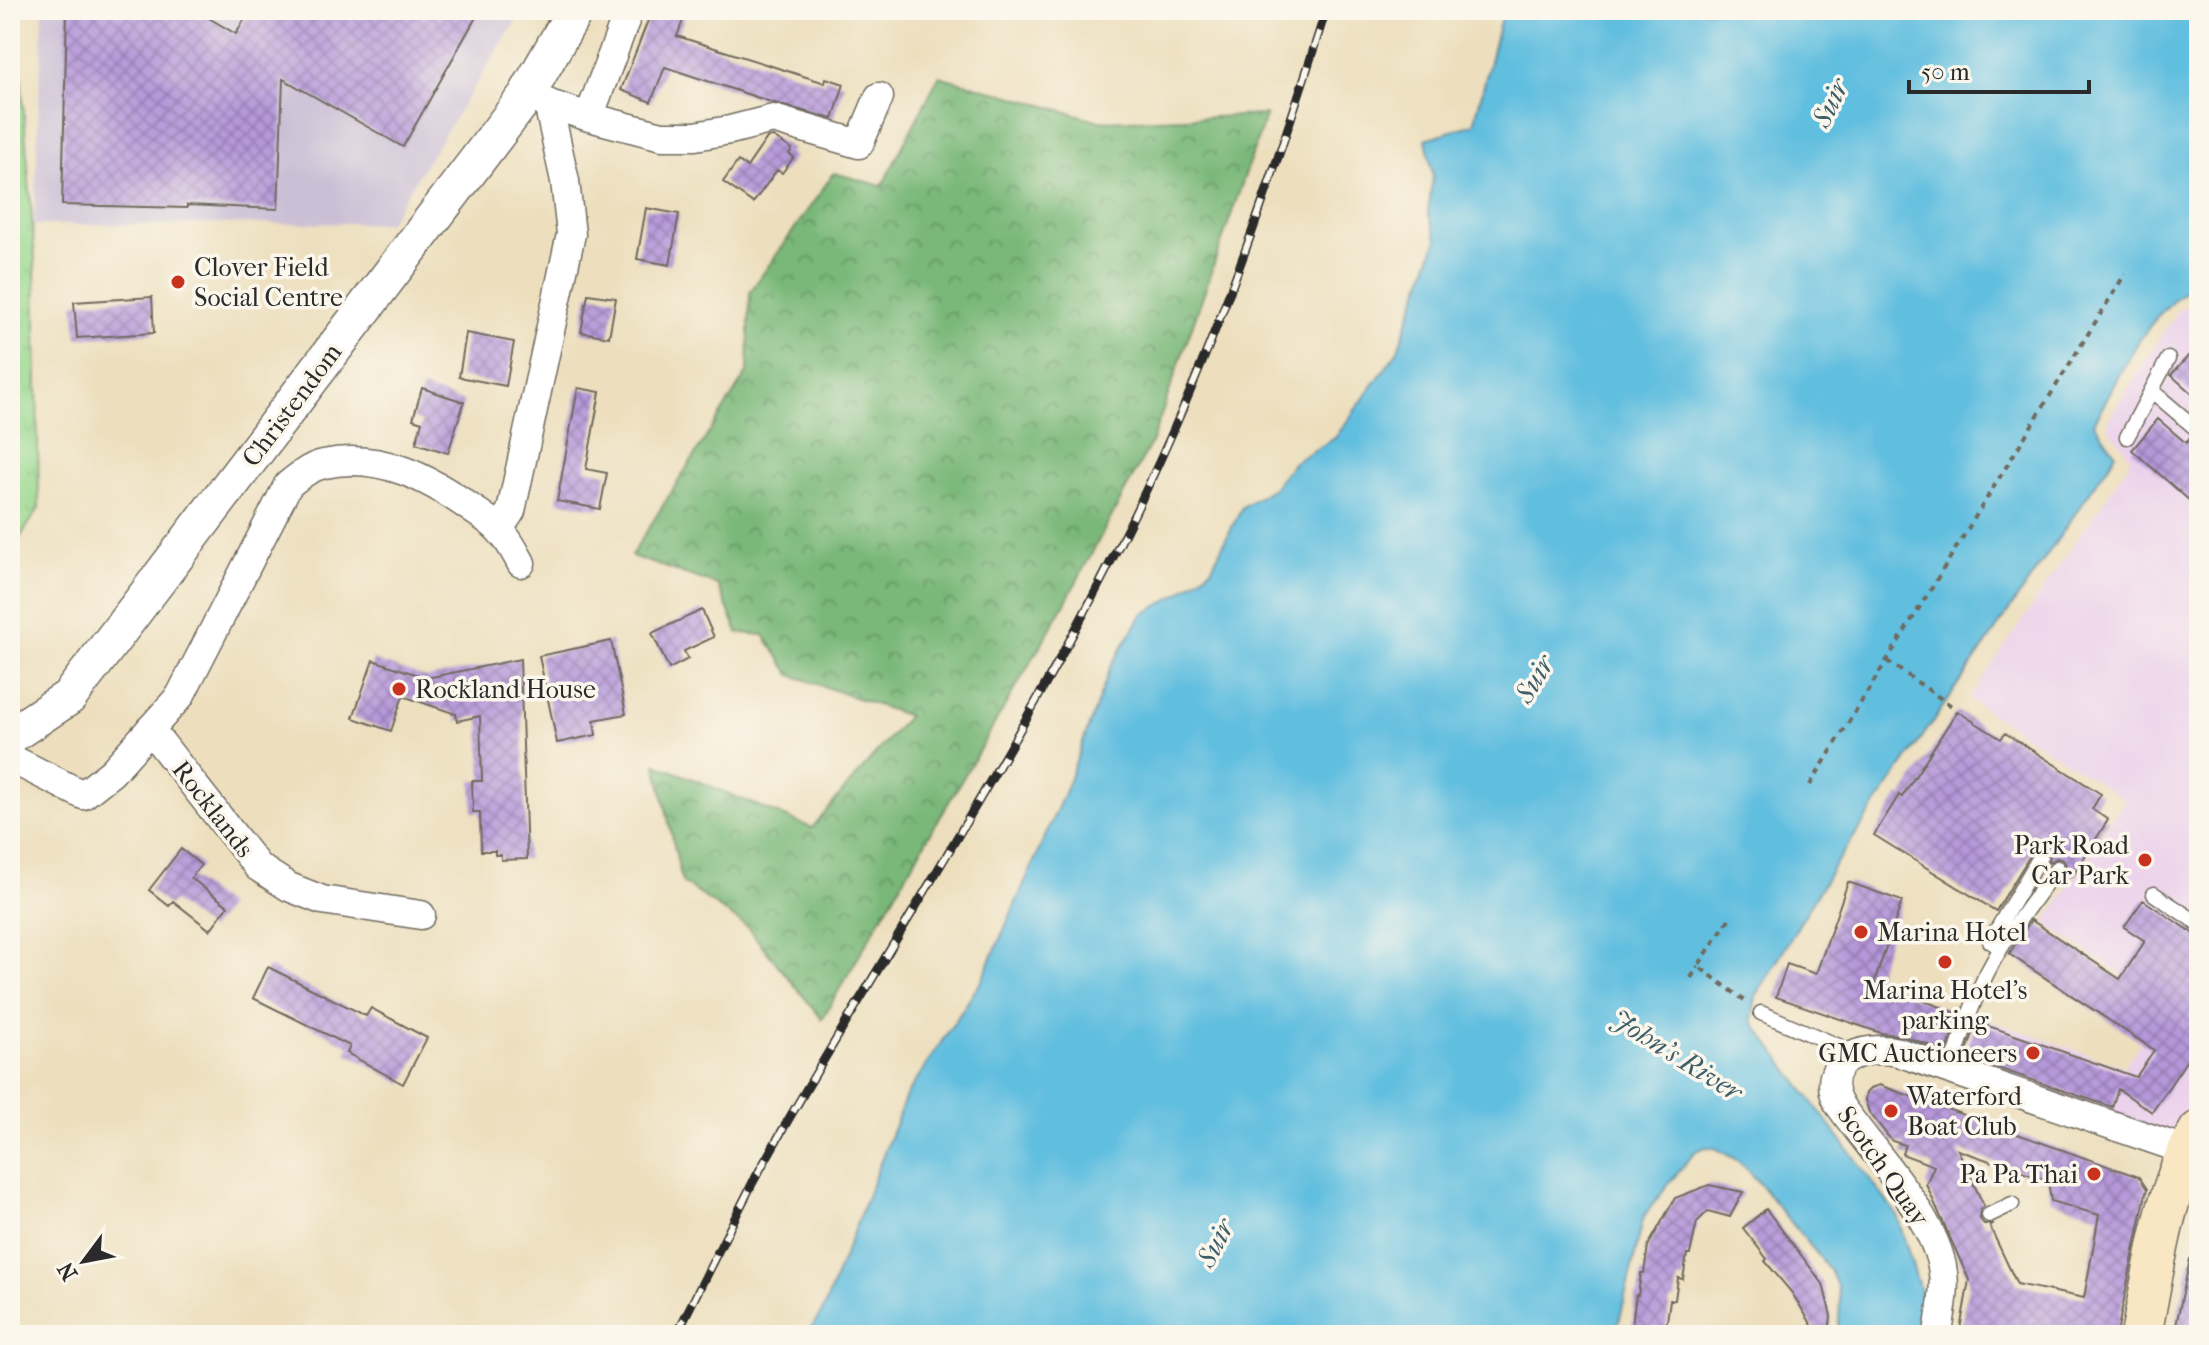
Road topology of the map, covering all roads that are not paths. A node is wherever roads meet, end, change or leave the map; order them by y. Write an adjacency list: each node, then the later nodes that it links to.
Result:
1 (575, 10): 4 (street, Christendom)
2 (629, 10): 5 (street)
3 (879, 97): 5 (street)
4 (537, 100): 5 (street); 10 (street); 13 (street, Christendom)
5 (589, 117)
6 (2168, 359): 7 (lane)
7 (2152, 391): 8 (lane); 9 (lane)
8 (2199, 431)
9 (2127, 437)
10 (499, 529): 11 (street); 12 (street)
11 (521, 563)
12 (150, 729): 14 (street); 18 (street, Rocklands)
13 (10, 736)
14 (10, 758)
15 (2040, 857): 20 (lane)
16 (2057, 868): 20 (lane)
17 (2154, 894): 19 (lane)
18 (421, 915)
19 (2199, 924)
20 (1996, 944): 23 (lane)
21 (1761, 1013): 22 (lane)
22 (1856, 1053): 23 (street); 27 (street, Scotch Quay)
23 (1951, 1069): 24 (street)
24 (2195, 1145): 28 (main road)
25 (2012, 1204): 26 (lane)
26 (1989, 1215)
27 (1938, 1335)
28 (2141, 1335)

